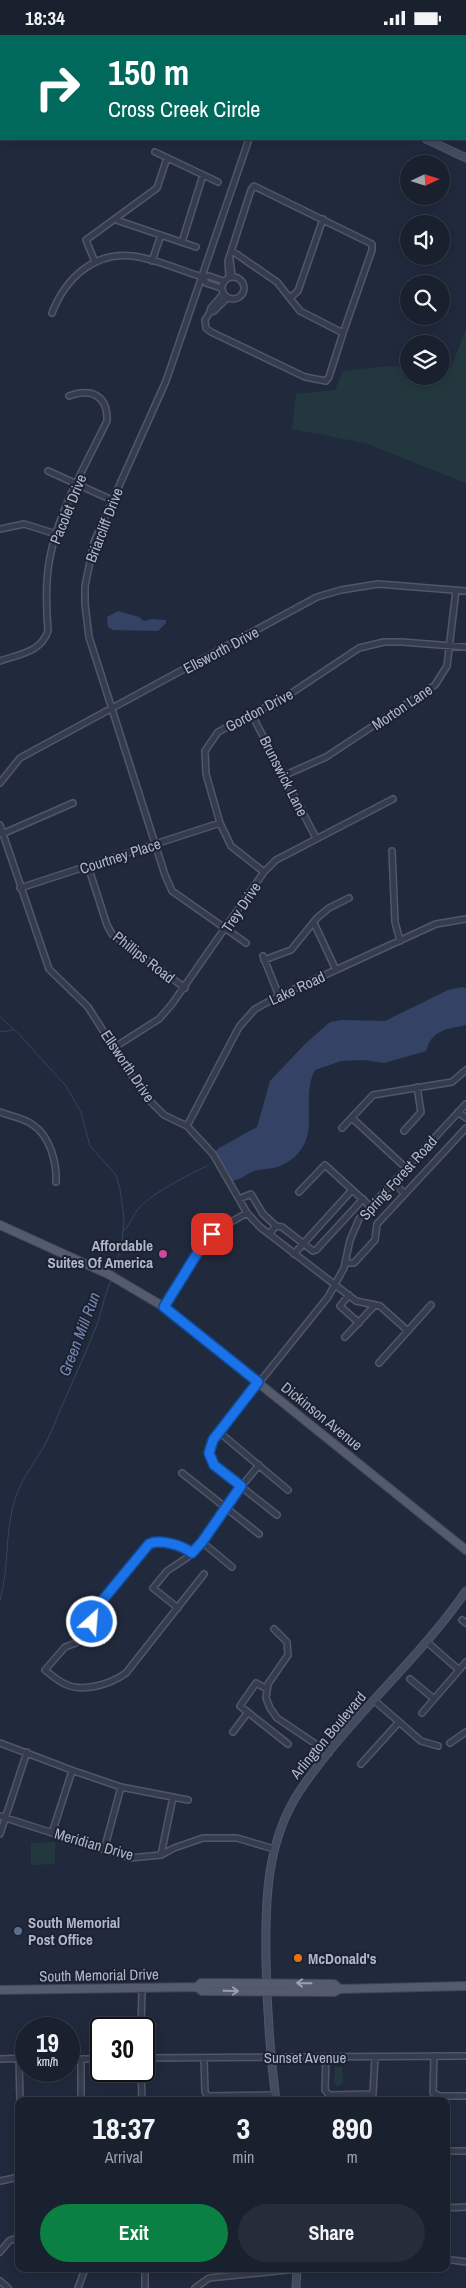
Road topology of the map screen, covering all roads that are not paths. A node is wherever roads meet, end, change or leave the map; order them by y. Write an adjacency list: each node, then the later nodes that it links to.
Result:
1 (249, 140): 16 (street, Briarcliff Drive)
2 (428, 140): 5 (main road)
3 (155, 152): 4 (street)
4 (167, 158): 6 (street); 8 (street)
5 (466, 158)
6 (203, 175): 7 (street); 11 (street)
7 (218, 182)
8 (117, 218): 10 (street); 15 (street)
9 (323, 219): 13 (street); 20 (street); 22 (street)
10 (161, 235): 11 (street); 14 (street)
11 (182, 242): 12 (street)
12 (196, 247)
13 (232, 251): 17 (street); 20 (street)
14 (152, 261): 15 (street); 16 (street)
15 (95, 262): 21 (street)
16 (202, 277): 18 (street); 19 (street); 26 (street, Briarcliff Drive)
17 (230, 277): 18 (street); 19 (street)
18 (223, 281): 19 (street)
19 (224, 293): 22 (street)
20 (290, 298): 22 (street)
21 (52, 313)
22 (342, 333)
23 (69, 396): 25 (street, Pacolet Drive)
24 (48, 471): 25 (street)
25 (77, 484): 26 (street); 28 (street, Pacolet Drive)
26 (112, 500): 34 (street, Briarcliff Drive)
27 (0, 529): 28 (street)
28 (56, 533): 33 (street, Pacolet Drive)
29 (456, 590): 30 (street, Ellsworth Drive); 31 (street, Morton Lane); 34 (street, Ellsworth Drive)
30 (466, 591)
31 (451, 646): 32 (street, Gordon Drive); 35 (street, Gordon Drive); 36 (street, Morton Lane)
32 (466, 647)
33 (0, 661)
34 (110, 709): 37 (street, Ellsworth Drive); 44 (street, Briarcliff Drive)
35 (252, 715): 36 (street, Brunswick Lane); 40 (street, Gordon Drive)
36 (283, 777): 43 (street, Brunswick Lane)
37 (0, 783)
38 (393, 799): 43 (street, Trey Drive)
39 (73, 803): 42 (street)
40 (220, 823): 44 (street, Courtney Place); 47 (street, Gordon Drive)
41 (0, 825): 42 (street, Ellsworth Drive)
42 (2, 834): 48 (street, Ellsworth Drive)
43 (316, 838): 47 (street, Trey Drive)
44 (154, 845): 46 (street, Courtney Place); 52 (street, Briarcliff Drive)
45 (392, 851): 53 (street)
46 (88, 866): 48 (street, Courtney Place); 56 (street, Phillips Road)
47 (264, 871): 52 (street, Trey Drive)
48 (20, 888): 58 (street, Ellsworth Drive)
49 (349, 898): 51 (street)
50 (466, 919): 53 (street, Lake Road)
51 (314, 923): 55 (street); 57 (street)
52 (226, 929): 54 (street, Briarcliff Drive); 56 (street, Trey Drive)
53 (400, 941): 55 (street, Lake Road)
54 (246, 943)
55 (336, 970): 57 (street, Lake Road)
56 (185, 988): 58 (street, Trey Drive)
57 (279, 995): 66 (street, Lake Road)
58 (115, 1047): 66 (street, Ellsworth Drive)
59 (466, 1069): 60 (street)
60 (417, 1087): 64 (street); 69 (street)
61 (466, 1104): 63 (street, Spring Forest Road)
62 (0, 1112): 71 (street)
63 (458, 1112): 65 (street); 70 (street, Spring Forest Road)
64 (352, 1118): 67 (street); 70 (street)
65 (466, 1118)
66 (187, 1127): 76 (street, Ellsworth Drive)
67 (342, 1128)
68 (466, 1128): 75 (street)
69 (404, 1131)
70 (406, 1168): 72 (street, Spring Forest Road)
71 (56, 1182)
72 (393, 1183): 75 (street); 78 (street, Spring Forest Road)
73 (352, 1190): 74 (street); 77 (street); 83 (street)
74 (300, 1192)
75 (405, 1194): 85 (street)
76 (239, 1199): 79 (street, Ellsworth Drive); 81 (street)
77 (363, 1199): 78 (street); 83 (street)
78 (371, 1207): 85 (street, Spring Forest Road)
79 (247, 1213): 82 (street, Ellsworth Drive); 90 (street)
80 (0, 1225): 90 (main road, Dickinson Avenue)
81 (276, 1226): 82 (street); 83 (street)
82 (269, 1234): 84 (street, Ellsworth Drive)
83 (303, 1244): 84 (street)
84 (294, 1254): 86 (street, Ellsworth Drive)
85 (345, 1263): 86 (street, Spring Forest Road)
86 (335, 1285): 87 (street, Ellsworth Drive); 95 (street, Spring Forest Road)
87 (349, 1295): 88 (street, Ellsworth Drive); 91 (street)
88 (375, 1305): 91 (street); 92 (street, Ellsworth Drive)
89 (431, 1305): 92 (street)
90 (164, 1307): 95 (main road, Dickinson Avenue)
91 (359, 1323): 93 (street)
92 (408, 1331): 94 (street)
93 (345, 1337)
94 (379, 1363)
95 (258, 1382): 96 (street, Spring Forest Road); 105 (main road, Dickinson Avenue)
96 (219, 1432): 97 (street); 99 (street, Spring Forest Road)
97 (259, 1465): 99 (street); 100 (street)
98 (182, 1473): 101 (street)
99 (241, 1486): 101 (street); 102 (street, Spring Forest Road)
100 (288, 1490)
101 (226, 1506): 103 (street); 104 (street)
102 (277, 1515)
103 (259, 1534)
104 (202, 1542): 106 (street); 107 (street)
105 (466, 1550)
106 (192, 1553): 110 (street); 110 (street)
107 (232, 1567)
108 (204, 1574): 110 (street)
109 (466, 1591): 112 (main road, Arlington Boulevard)
110 (178, 1608)
111 (274, 1629): 116 (street)
112 (427, 1642): 114 (street); 118 (main road, Arlington Boulevard)
113 (466, 1662): 114 (street)
114 (460, 1669): 117 (street)
115 (410, 1679): 117 (street)
116 (268, 1689): 119 (street); 121 (street)
117 (434, 1699): 120 (street)
118 (374, 1701): 122 (street); 131 (main road, Arlington Boulevard)
119 (248, 1712): 123 (street); 124 (street)
120 (422, 1713)
121 (277, 1718): 123 (street); 131 (street)
122 (399, 1722): 129 (street); 132 (street)
123 (270, 1729): 128 (street)
124 (232, 1732)
125 (466, 1732): 127 (street)
126 (0, 1743): 130 (street)
127 (450, 1743)
128 (288, 1744)
129 (438, 1746)
130 (27, 1752): 133 (street); 137 (street)
131 (328, 1753): 140 (main road, Arlington Boulevard)
132 (361, 1764)
133 (72, 1771): 134 (street); 138 (street)
134 (121, 1787): 135 (street); 141 (street)
135 (173, 1797): 136 (street); 142 (street)
136 (188, 1800)
137 (3, 1817): 138 (street, Meridian Drive); 139 (street)
138 (52, 1833): 141 (street, Meridian Drive)
139 (0, 1834)
140 (274, 1849): 142 (street, Meridian Drive); 143 (main road, Arlington Boulevard)
141 (104, 1850): 142 (street, Meridian Drive)
142 (161, 1855)
143 (266, 1983): 145 (main road, South Memorial Drive); 147 (main road, South Memorial Drive, one-way to 143); 149 (main road, Arlington Boulevard)
144 (466, 1986): 147 (main road, South Memorial Drive)
145 (197, 1987): 146 (main road, South Memorial Drive); 149 (main road, South Memorial Drive, one-way to 149)
146 (142, 1989): 148 (main road, South Memorial Drive); 150 (street)
147 (340, 1989): 149 (main road, South Memorial Drive)
148 (0, 1990)
149 (266, 1992): 158 (main road, Arlington Boulevard)
150 (142, 2017)
151 (434, 2056): 152 (street, Sunset Avenue); 154 (street, Sunset Avenue); 164 (street)
152 (466, 2056)
153 (326, 2057): 154 (street, Sunset Avenue); 154 (street); 158 (street, Sunset Avenue)
154 (375, 2057)
155 (15, 2058): 159 (street)
156 (155, 2058): 157 (street, Sunset Avenue)
157 (204, 2058): 158 (street, Sunset Avenue); 168 (street)
158 (270, 2058): 169 (main road, Arlington Boulevard)
159 (0, 2059)
160 (81, 2059): 161 (street); 166 (street)
161 (90, 2059)
162 (20, 2082): 165 (street)
163 (141, 2082): 167 (street)
164 (466, 2096)
165 (20, 2097)
166 (82, 2097)
167 (142, 2097)
168 (242, 2097)
169 (276, 2097)
170 (450, 2151): 171 (street)
171 (466, 2151)
172 (15, 2178): 173 (street)
173 (0, 2181)
174 (466, 2207): 175 (street)
175 (450, 2208)
176 (15, 2239): 177 (street)
177 (0, 2252)
178 (450, 2260): 179 (street)
179 (466, 2262)
180 (83, 2272): 186 (street)
181 (145, 2272): 187 (street)
182 (268, 2272): 188 (street)
183 (297, 2272): 189 (main road)
184 (0, 2281): 185 (street)
185 (8, 2288)
186 (78, 2288)
187 (145, 2288)
188 (195, 2288)
189 (296, 2288)

